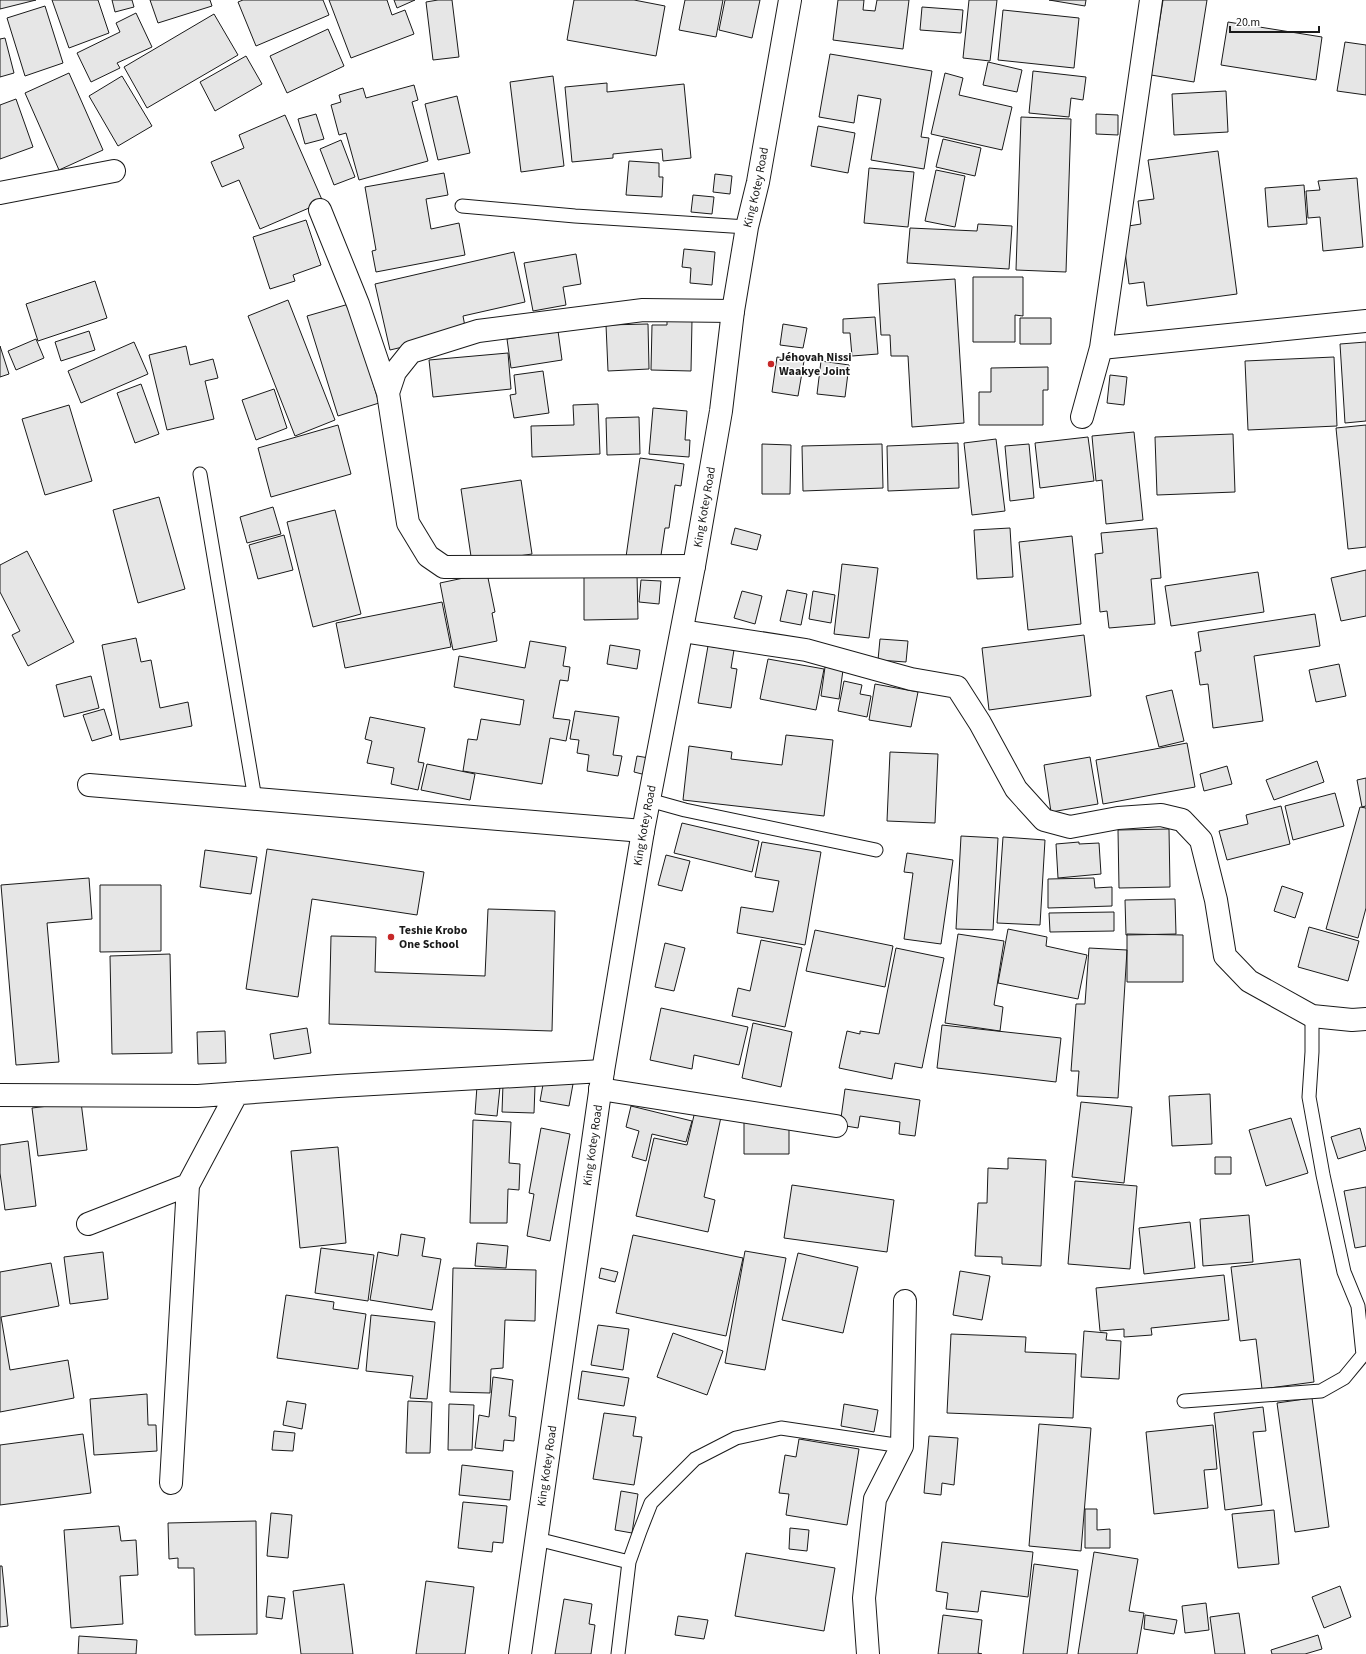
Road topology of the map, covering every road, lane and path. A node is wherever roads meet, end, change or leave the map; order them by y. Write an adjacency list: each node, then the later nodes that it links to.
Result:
1 (790, 0): 7 (street, King Kotey Road)
2 (1151, 0): 10 (street)
3 (114, 170): 4 (street)
4 (0, 193)
5 (462, 206): 7 (lane)
6 (320, 210): 11 (street)
7 (747, 227): 8 (street, King Kotey Road)
8 (733, 310): 11 (street); 14 (street, King Kotey Road)
9 (1366, 321): 10 (street)
10 (1101, 348): 12 (street)
11 (388, 393): 14 (street)
12 (1082, 417)
13 (200, 474): 17 (lane)
14 (694, 566): 15 (street, King Kotey Road)
15 (682, 631): 18 (street, King Kotey Road); 21 (street)
16 (89, 785): 17 (street)
17 (255, 799): 19 (street)
18 (650, 800): 19 (street, King Kotey Road); 20 (lane)
19 (643, 831): 23 (street, King Kotey Road)
20 (876, 850)
21 (1312, 1016): 22 (street); 30 (lane)
22 (1366, 1019)
23 (601, 1080): 24 (street); 26 (street); 33 (street, King Kotey Road)
24 (237, 1093): 25 (street); 27 (street)
25 (0, 1096)
26 (836, 1126)
27 (188, 1185): 28 (street); 32 (street)
28 (88, 1224)
29 (905, 1301): 31 (street)
30 (1184, 1401)
31 (902, 1446): 34 (lane); 37 (street)
32 (170, 1483)
33 (537, 1539): 34 (lane); 35 (street, King Kotey Road)
34 (629, 1562): 36 (lane)
35 (521, 1651)
36 (618, 1654)
37 (868, 1654)

